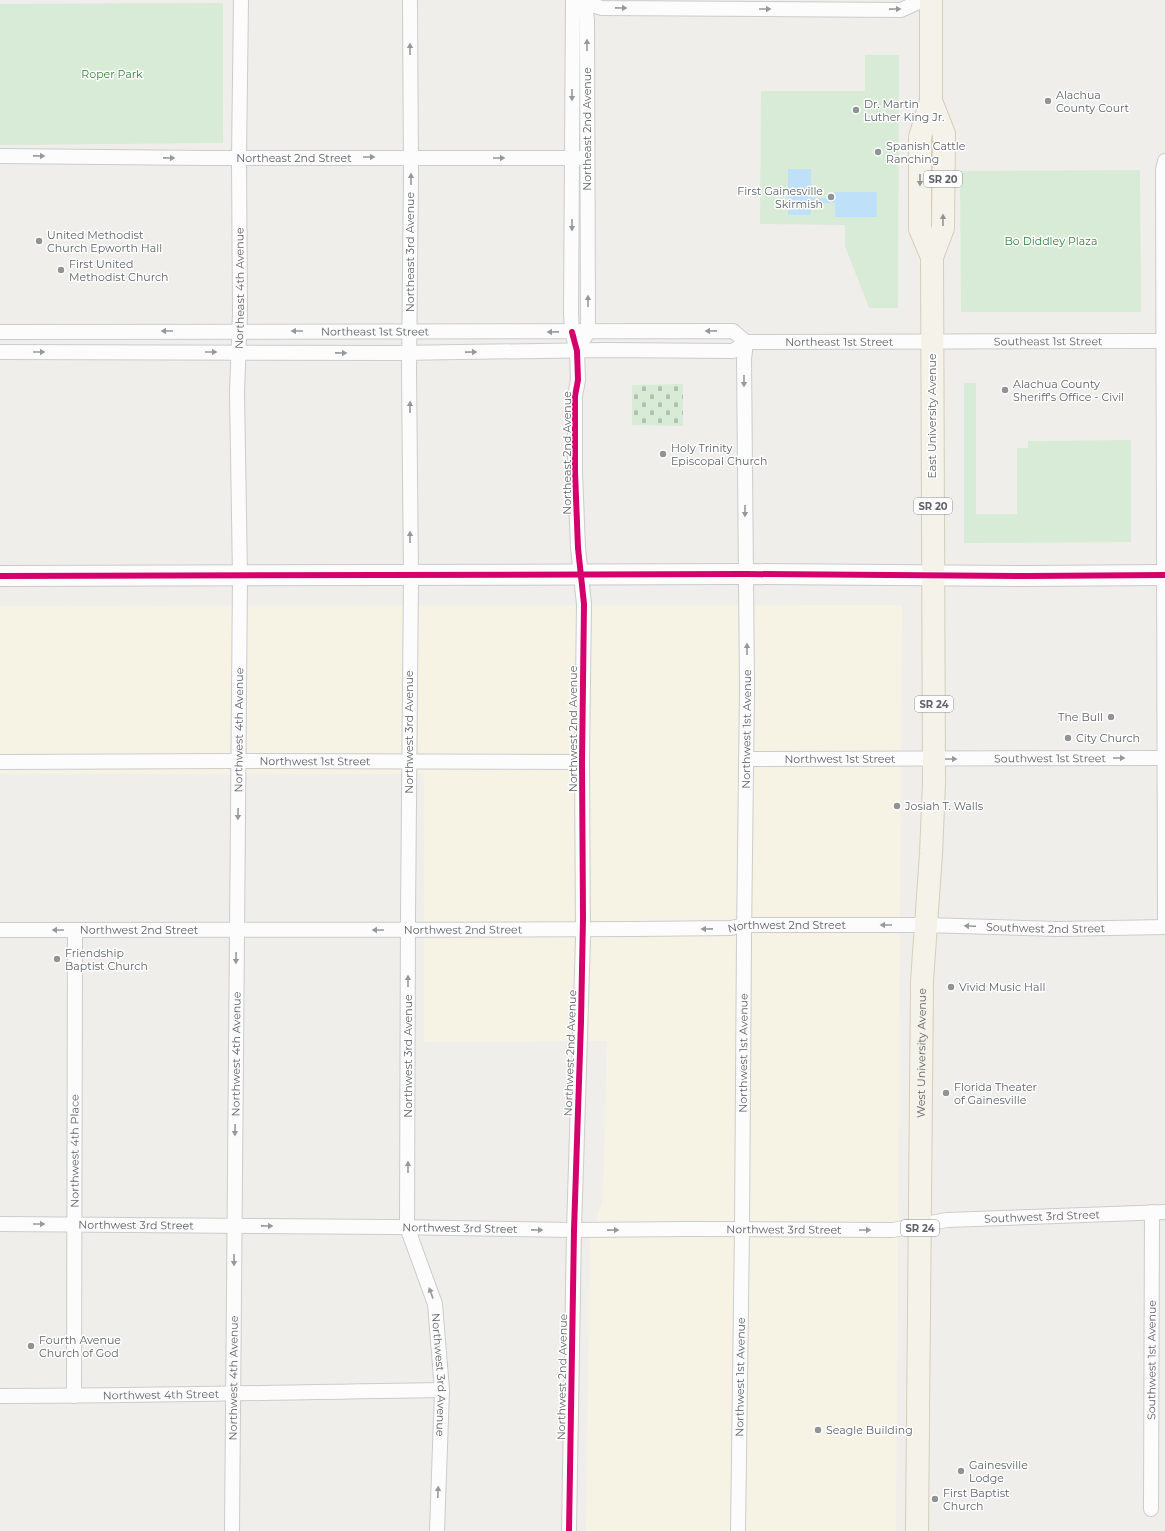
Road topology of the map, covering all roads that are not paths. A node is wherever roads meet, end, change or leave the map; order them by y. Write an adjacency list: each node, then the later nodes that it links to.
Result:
1 (241, 0): 10 (street, Northeast 4th Avenue)
2 (410, 0): 9 (street, Northeast 3rd Avenue, one-way to 2)
3 (573, 0): 11 (street, Northeast 2nd Avenue, one-way to 11)
4 (584, 0): 7 (street, one-way to 7); 12 (street, Northeast 2nd Avenue, one-way to 4)
5 (923, 0): 7 (street, one-way to 5)
6 (931, 0): 22 (main road, East University Avenue / SR 20)
7 (743, 4)
8 (0, 156): 10 (street, Northeast 2nd Street, one-way to 10)
9 (411, 157): 10 (street, Northeast 2nd Street, one-way to 9); 11 (street, Northeast 2nd Street, one-way to 11); 17 (street, Northeast 3rd Avenue, one-way to 9)
10 (239, 158): 15 (street, Northeast 4th Avenue)
11 (572, 158): 12 (street, Northeast 2nd Street); 18 (street, Northeast 2nd Avenue, one-way to 18)
12 (587, 158): 19 (street, Northeast 2nd Avenue, one-way to 12)
13 (1165, 161): 20 (street)
14 (91, 331): 15 (street, Northeast 1st Street, one-way to 14); 16 (street, Northeast 1st Street); 25 (street)
15 (239, 331): 17 (street, Northeast 1st Street, one-way to 15); 26 (street, Northeast 4th Avenue)
16 (0, 332)
17 (409, 332): 18 (street, Northeast 1st Street, one-way to 17); 27 (street, Northeast 3rd Avenue)
18 (572, 332): 19 (street, Northeast 1st Street); 23 (street, Northeast 2nd Avenue)
19 (588, 332): 21 (street, Northeast 1st Street, one-way to 19); 23 (street)
20 (1164, 341): 22 (street, Southeast 1st Street); 30 (street)
21 (746, 342): 22 (street, Northeast 1st Street); 23 (street, Northeast 1st Street); 28 (street, Northwest 1st Avenue, one-way to 28)
22 (932, 342): 29 (main road, East University Avenue / SR 20)
23 (577, 351): 27 (street, Northeast 1st Street, one-way to 23); 34 (street, Northeast 2nd Avenue)
24 (0, 352): 25 (street, Northeast 1st Street, one-way to 25)
25 (91, 352): 26 (street, Northeast 1st Street, one-way to 26)
26 (238, 352): 27 (street, Northeast 1st Street, one-way to 27); 32 (street, Northeast 4th Avenue)
27 (409, 353): 33 (street, Northeast 3rd Avenue, one-way to 27)
28 (746, 574): 29 (main road); 34 (main road); 36 (street, Northwest 1st Avenue, one-way to 28)
29 (934, 575): 30 (main road); 37 (main road, West University Avenue / SR 24)
30 (1164, 575): 35 (street)
31 (0, 576): 32 (main road)
32 (240, 576): 33 (main road); 38 (street, Northwest 4th Avenue)
33 (411, 576): 34 (main road); 39 (street, Northwest 3rd Avenue)
34 (582, 576): 41 (street, Northwest 2nd Avenue)
35 (1164, 758): 37 (street, Southwest 1st Street, one-way to 35); 44 (street)
36 (746, 759): 37 (street, Northwest 1st Street); 42 (street, Northwest 1st Avenue)
37 (934, 759): 43 (main road, West University Avenue / SR 24)
38 (238, 760): 39 (street, Northwest 1st Street); 40 (street, Northwest 1st Street); 45 (street, Northwest 4th Avenue, one-way to 45)
39 (409, 761): 41 (street, Northwest 1st Street); 48 (street, Northwest 3rd Avenue)
40 (0, 762)
41 (582, 762): 49 (street, Northwest 2nd Avenue)
42 (744, 925): 43 (street, Northwest 2nd Street, one-way to 42); 49 (street, Northwest 2nd Street, one-way to 49); 56 (street, Northwest 1st Avenue)
43 (926, 925): 44 (street, Southwest 2nd Street, one-way to 43); 53 (main road, West University Avenue / SR 24)
44 (1165, 928)
45 (237, 929): 47 (street, Northwest 2nd Street); 48 (street, Northwest 2nd Street, one-way to 45); 54 (street, Northwest 4th Avenue, one-way to 54)
46 (0, 930): 47 (street, Northwest 2nd Street, one-way to 46)
47 (75, 930): 52 (street, Northwest 4th Place)
48 (408, 930): 49 (street, Northwest 2nd Street); 55 (street, Northwest 3rd Avenue, one-way to 48)
49 (583, 930): 57 (street, Northwest 2nd Avenue)
50 (1158, 1212): 53 (street, Southwest 3rd Street); 62 (street, Southwest 1st Avenue)
51 (0, 1224): 52 (street, Northwest 3rd Street, one-way to 52)
52 (75, 1224): 54 (street, Northwest 3rd Street); 61 (street, Northwest 4th Place)
53 (920, 1224): 56 (street, Northwest 3rd Street, one-way to 53); 67 (main road, West University Avenue / SR 24)
54 (234, 1225): 55 (street, Northwest 3rd Street, one-way to 55); 59 (street, Northwest 4th Avenue, one-way to 59)
55 (407, 1227): 57 (street, Northwest 3rd Street, one-way to 57); 58 (street, Northwest 3rd Avenue, one-way to 55)
56 (742, 1229): 57 (street, Northwest 3rd Street, one-way to 56); 66 (street, Northwest 1st Avenue)
57 (574, 1230): 65 (street, Northwest 2nd Avenue)
58 (442, 1390): 59 (street, Northwest 4th Street); 64 (street, Northwest 3rd Avenue, one-way to 58)
59 (233, 1392): 61 (street, Northwest 4th Street); 63 (street, Northwest 4th Avenue)
60 (0, 1396): 61 (street, Northwest 4th Street)
61 (74, 1396)
62 (1151, 1508)
63 (232, 1531)
64 (437, 1531)
65 (569, 1531)
66 (738, 1531)
67 (917, 1531)

